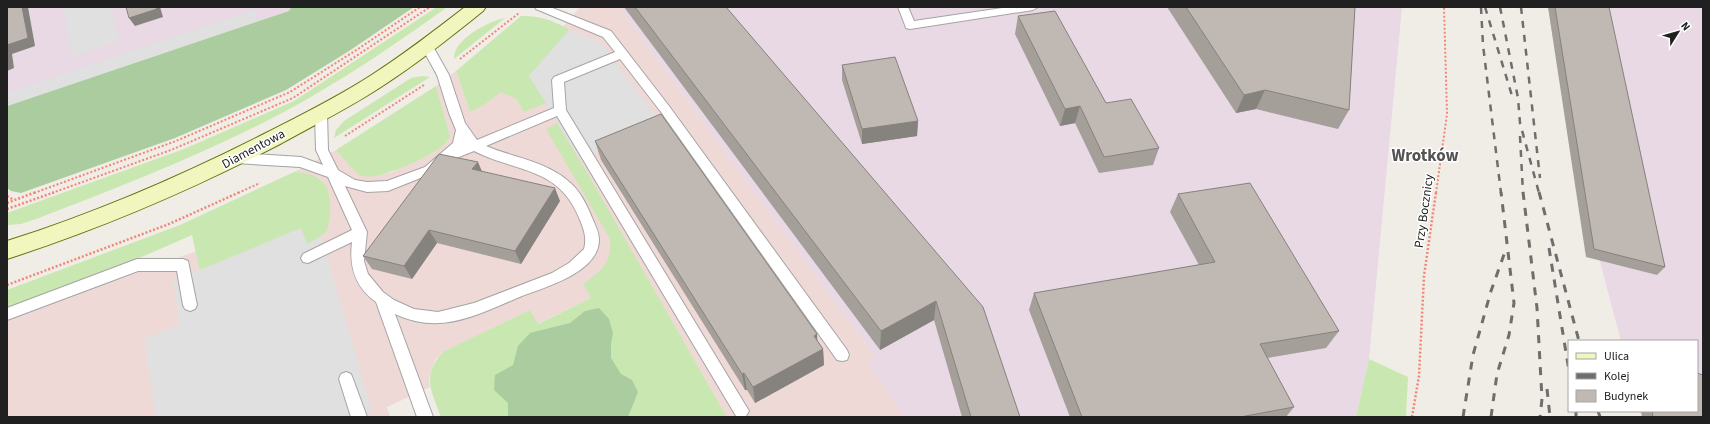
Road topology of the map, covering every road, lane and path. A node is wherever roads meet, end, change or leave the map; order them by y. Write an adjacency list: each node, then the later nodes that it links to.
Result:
1 (420, 7): 18 (path)
2 (430, 7): 20 (path)
3 (477, 7): 8 (street, Diamentowa)
4 (540, 7): 9 (lane)
5 (903, 7): 6 (lane)
6 (1033, 7)
7 (1444, 7): 32 (path, Przy Bocznicy)
8 (427, 46): 11 (street, Diamentowa); 12 (lane)
9 (622, 54): 10 (lane); 27 (lane)
10 (560, 110): 13 (lane); 29 (lane)
11 (321, 113): 14 (street, Diamentowa); 16 (lane)
12 (462, 130): 13 (lane); 15 (lane)
13 (476, 146): 15 (lane); 24 (lane)
14 (236, 158): 16 (lane); 22 (street, Diamentowa)
15 (445, 158): 16 (lane)
16 (334, 174): 21 (lane)
17 (7, 196): 18 (path)
18 (14, 200): 19 (path)
19 (7, 203)
20 (7, 209)
21 (360, 232): 23 (lane); 24 (lane)
22 (7, 250)
23 (308, 258)
24 (382, 298): 31 (lane)
25 (190, 305): 26 (lane)
26 (7, 314)
27 (842, 355)
28 (346, 379): 30 (lane)
29 (741, 411)
30 (359, 417)
31 (424, 417)
32 (1412, 417)

